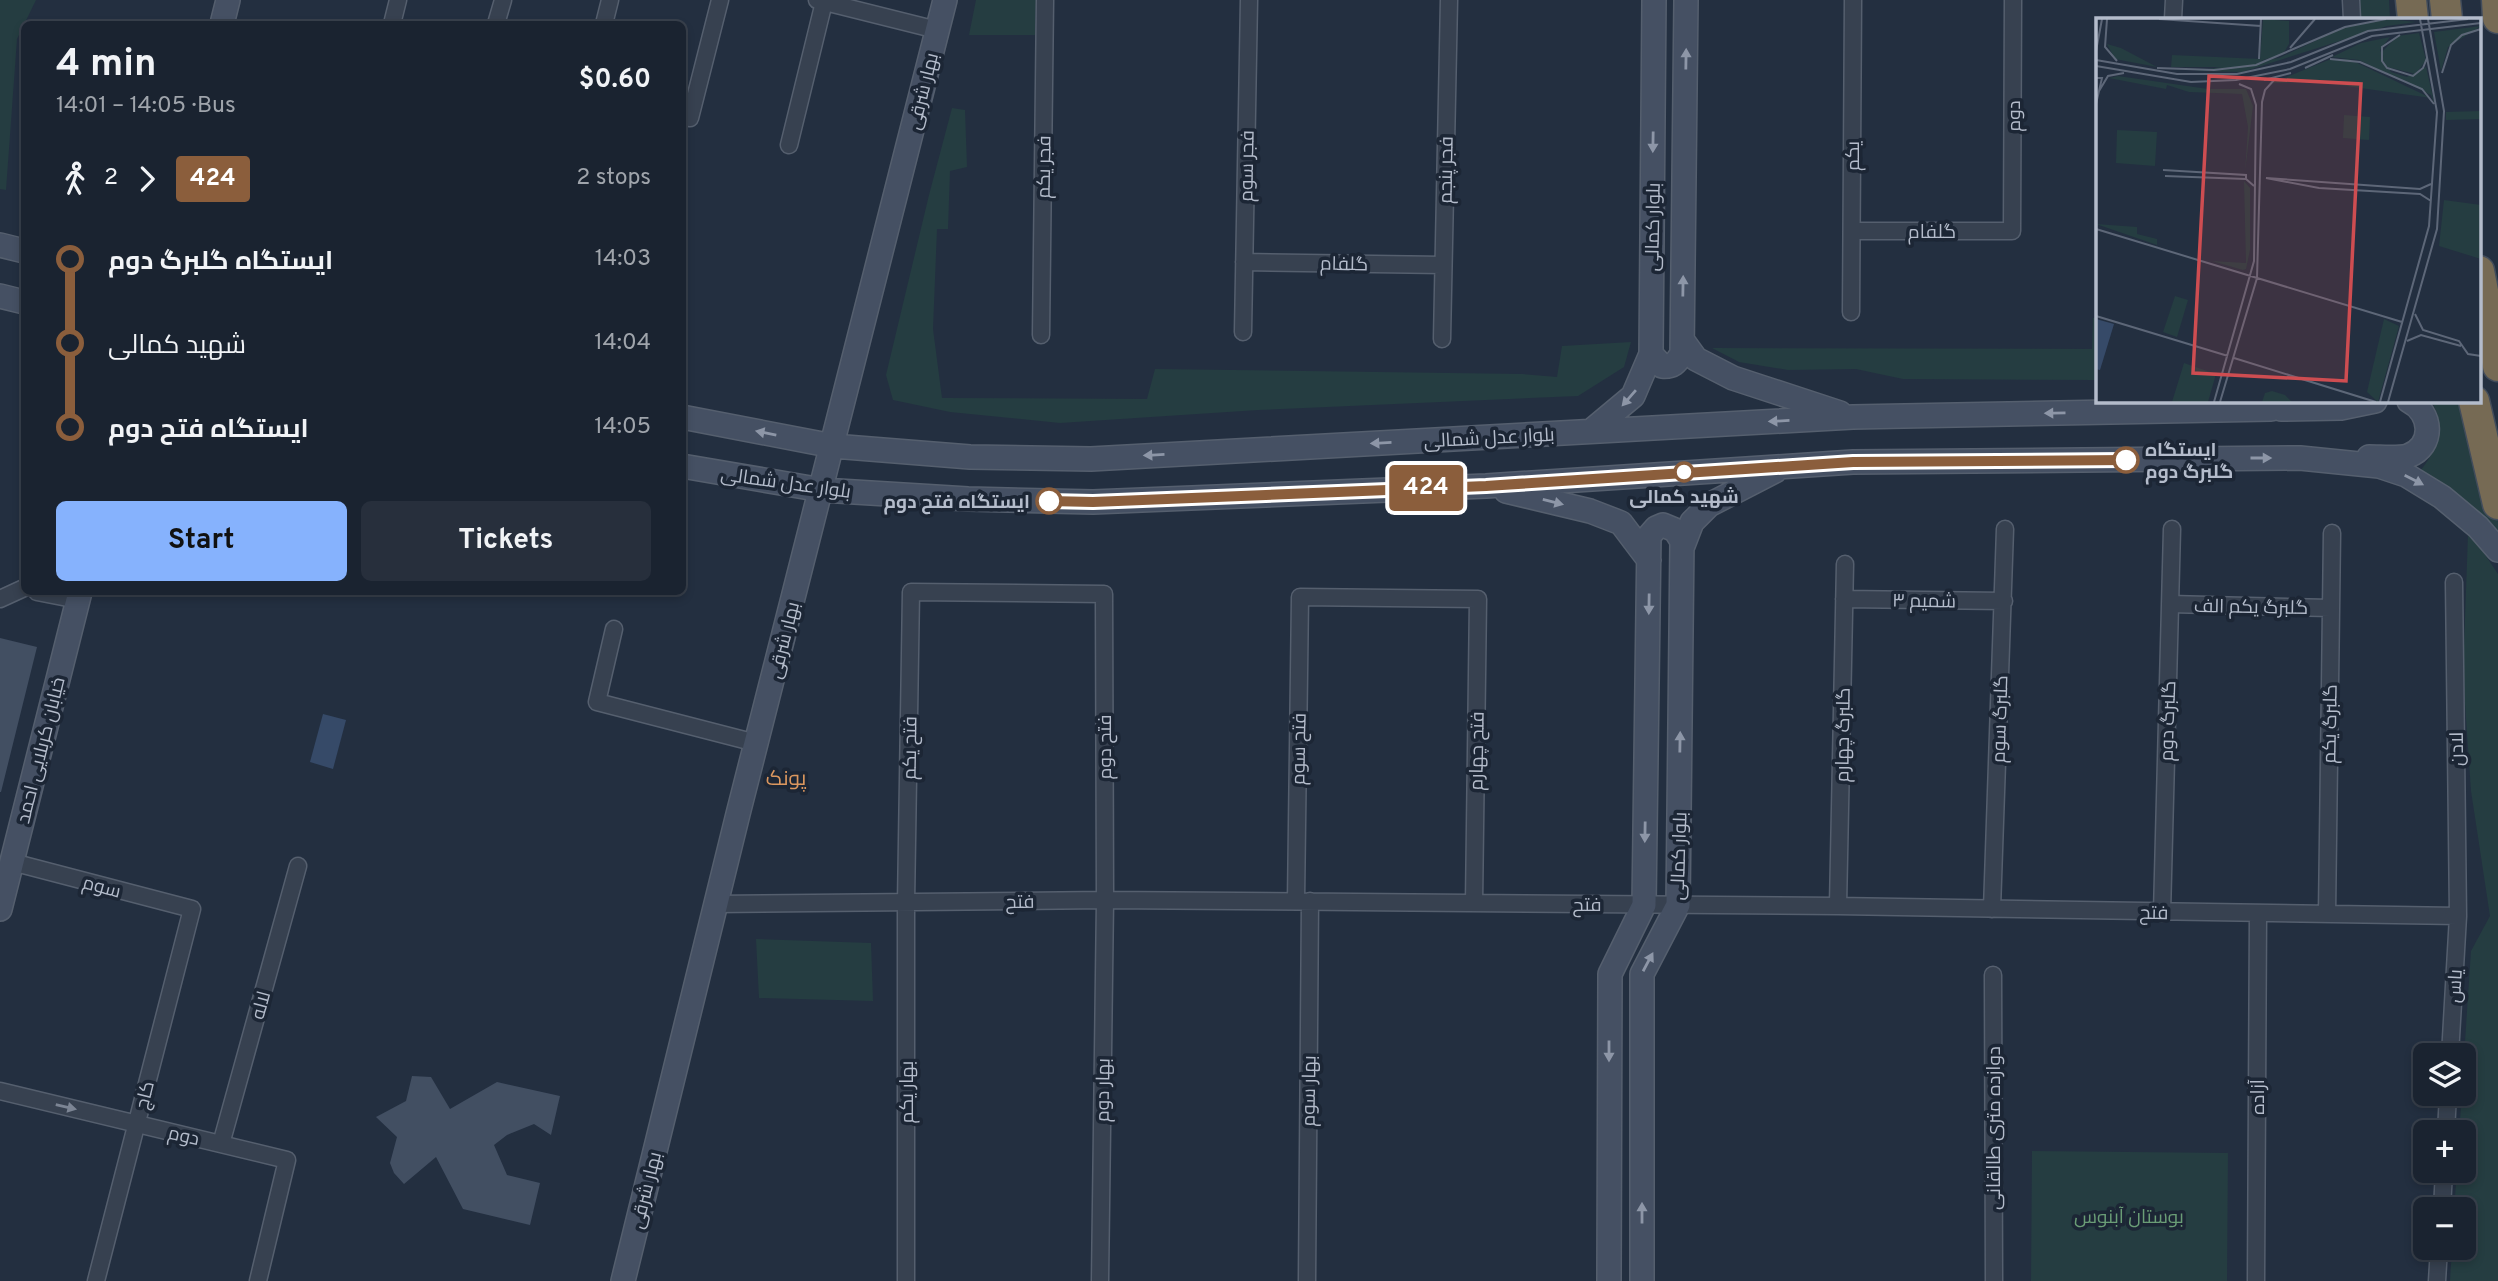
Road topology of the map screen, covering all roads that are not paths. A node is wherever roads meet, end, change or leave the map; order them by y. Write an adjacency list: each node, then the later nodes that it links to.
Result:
1 (228, 0): 25 (street)
2 (398, 0): 26 (street)
3 (503, 0): 27 (street)
4 (610, 0): 28 (street)
5 (720, 0): 30 (street)
6 (945, 0): 29 (street, بهار شرقی)
7 (1045, 0): 43 (street, فجر یکم)
8 (1249, 0): 36 (street, فجر سوم)
9 (1449, 0): 37 (street, فجر پنجم)
10 (1654, 0): 46 (street, بلوار کمالی, one-way to 46)
11 (1686, 0): 45 (street, بلوار کمالی, one-way to 11)
12 (1853, 0): 32 (street, یکم)
13 (2013, 0): 33 (street, دوم)
14 (2174, 0): 20 (street)
15 (2351, 0): 21 (street)
16 (2411, 0): 22 (highway)
17 (2445, 0): 23 (highway)
18 (2497, 0): 24 (highway)
19 (821, 1): 29 (street); 31 (street)
20 (2174, 18)
21 (2352, 18)
22 (2413, 18)
23 (2446, 18)
24 (2498, 18)
25 (223, 21)
26 (393, 21)
27 (497, 21)
28 (605, 21)
29 (937, 30): 56 (street, بهار شرقی)
30 (690, 118)
31 (789, 145)
32 (1852, 231): 33 (street, گلفام); 41 (street, یکم)
33 (2012, 231)
34 (0, 245): 35 (street)
35 (21, 250)
36 (1244, 262): 37 (street, گلفام); 42 (street, فجر سوم)
37 (1443, 265): 44 (street, فجر پنجم)
38 (2480, 276): 47 (highway)
39 (0, 296): 40 (street)
40 (21, 301)
41 (1851, 312)
42 (1243, 332)
43 (1041, 335)
44 (1442, 339)
45 (1683, 347): 46 (street); 53 (street)
46 (1651, 354): 55 (street, بلوار کمالی, one-way to 55)
47 (2498, 366)
48 (2296, 402): 52 (street, بلوار عدل شمالی)
49 (2370, 402): 52 (street)
50 (2411, 402): 57 (street)
51 (2474, 402): 62 (highway)
52 (2271, 409): 53 (street, بلوار عدل شمالی, one-way to 53)
53 (1853, 417): 55 (street, بلوار عدل شمالی, one-way to 55)
54 (686, 418): 56 (street, بلوار عدل شمالی, one-way to 54)
55 (1591, 431): 56 (street, بلوار عدل شمالی, one-way to 56)
56 (833, 446): 61 (street, بهار شرقی)
57 (2300, 458): 58 (street, بلوار عدل شمالی, one-way to 57); 67 (street, بلوار عدل شمالی, one-way to 67)
58 (1785, 466): 60 (street, بلوار عدل شمالی); 66 (street, بلوار کمالی)
59 (686, 467): 61 (street, بلوار عدل شمالی)
60 (1486, 486): 61 (street, بلوار عدل شمالی); 68 (street, one-way to 68)
61 (822, 490): 81 (street, بهار شرقی)
62 (2498, 504)
63 (2172, 528): 78 (street, گلبرگ دوم)
64 (2005, 529): 77 (street, گلبرگ سوم)
65 (2332, 533): 79 (street, گلبرگ یکم)
66 (1682, 545): 68 (street, بلوار کمالی); 90 (street, بلوار کمالی, one-way to 66)
67 (2498, 550)
68 (1649, 560): 89 (street, بلوار کمالی, one-way to 89)
69 (1845, 564): 76 (street, گلبرگ چهارم)
70 (2454, 582): 98 (street, لادن)
71 (21, 591): 74 (street)
72 (911, 592): 84 (street, فتح دوم); 86 (street, فتح یکم)
73 (79, 596): 82 (street, خیابان کربلایی احمد)
74 (0, 599)
75 (1478, 599): 85 (street, فتح سوم); 87 (street, فتح چهارم)
76 (1844, 599): 77 (street, شمیم ۳); 91 (street, گلبرگ چهارم)
77 (2004, 601): 94 (street, گلبرگ سوم)
78 (2171, 604): 79 (street, گلبرگ یکم الف); 95 (street, گلبرگ دوم)
79 (2331, 608): 97 (street, گلبرگ یکم)
80 (614, 629): 81 (street)
81 (756, 743): 88 (street, بهار شرقی)
82 (12, 862): 92 (street, خیابان کربلایی احمد); 93 (street, سوم)
83 (298, 866): 103 (street, لاله)
84 (1105, 900): 85 (street, فتح); 86 (street, فتح); 109 (street, بهار دوم)
85 (1303, 901): 87 (street, فتح); 110 (street, بهار سوم)
86 (906, 903): 88 (street, فتح); 108 (street, بهار یکم)
87 (1474, 903): 89 (street, فتح)
88 (716, 904): 107 (street, بهار شرقی)
89 (1644, 905): 90 (street, فتح); 111 (street, بلوار کمالی, one-way to 111)
90 (1678, 905): 91 (street, فتح); 112 (street, بلوار کمالی, one-way to 90)
91 (1838, 906): 94 (street, فتح)
92 (0, 909)
93 (192, 909): 102 (street, کاج)
94 (1992, 909): 95 (street, فتح)
95 (2162, 913): 96 (street, فتح)
96 (2258, 914): 97 (street, فتح); 114 (street, آزاده)
97 (2327, 915): 98 (street, فتح)
98 (2458, 916): 100 (street, یاس)
99 (1993, 975): 113 (street, دوازده متری طالقانی)
100 (2451, 1043)
101 (0, 1091): 102 (street, دوم, one-way to 102)
102 (136, 1124): 103 (street, دوم); 105 (street, کاج)
103 (221, 1144): 106 (street, دوم)
104 (2438, 1260): 115 (street)
105 (96, 1281)
106 (258, 1281)
107 (623, 1281)
108 (906, 1281)
109 (1100, 1281)
110 (1307, 1281)
111 (1609, 1281)
112 (1642, 1281)
113 (1994, 1281)
114 (2256, 1281)
115 (2437, 1281)

